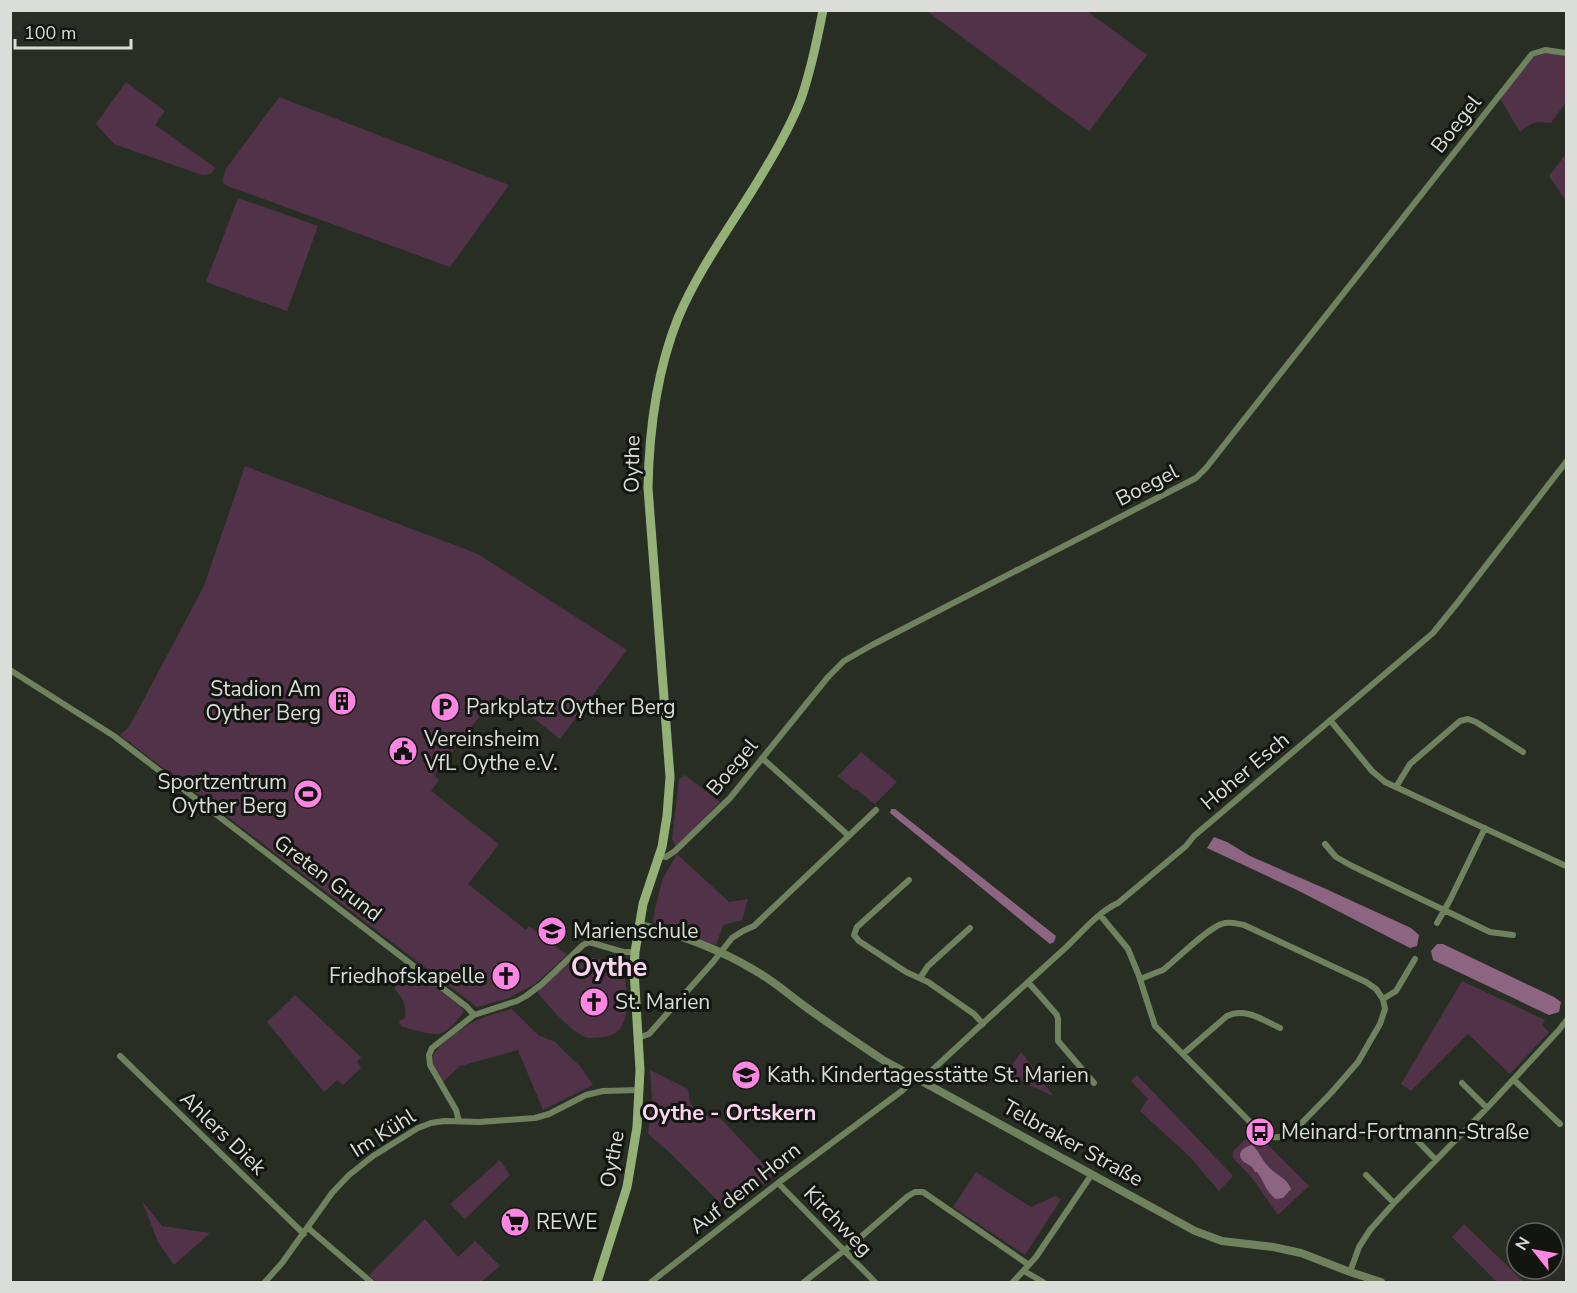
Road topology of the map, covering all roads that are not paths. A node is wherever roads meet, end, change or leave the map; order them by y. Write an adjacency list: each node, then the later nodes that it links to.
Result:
1 (823, 10): 13 (main road, Oythe)
2 (1566, 53): 7 (street, Boegel)
3 (1566, 462): 5 (street, Hoher Esch)
4 (10, 670): 29 (street, Greten Grund)
5 (1330, 720): 8 (street); 17 (street, Hoher Esch)
6 (1523, 752): 8 (street)
7 (762, 758): 11 (street); 13 (street, Boegel)
8 (1396, 787): 10 (street)
9 (876, 810): 11 (street)
10 (1485, 828): 14 (street); 16 (street)
11 (849, 836): 23 (street)
12 (1325, 844): 16 (street)
13 (659, 856): 19 (main road, Oythe)
14 (1566, 866)
15 (909, 880): 25 (street)
16 (1444, 910): 18 (street); 21 (street)
17 (1100, 915): 26 (street); 27 (street, Hoher Esch)
18 (1437, 923)
19 (639, 925): 22 (main road, Oythe); 23 (street, Telbraker Straße)
20 (970, 928): 25 (street)
21 (1513, 934)
22 (635, 952): 29 (street); 33 (main road, Oythe)
23 (720, 953): 33 (street); 36 (street, Telbraker Straße)
24 (1415, 959): 28 (street)
25 (920, 978): 31 (street)
26 (1140, 979): 28 (street); 34 (street)
27 (1028, 982): 31 (street, Hoher Esch); 38 (street)
28 (1383, 999): 34 (street)
29 (474, 1015): 42 (street)
30 (1566, 1020): 37 (street)
31 (983, 1024): 36 (street, Hoher Esch)
32 (1280, 1028): 34 (street)
33 (638, 1038): 40 (main road, Oythe)
34 (1183, 1054)
35 (120, 1056): 50 (street, Ahlers Diek)
36 (918, 1079): 46 (street, Telbraker Straße); 48 (street, Auf dem Horn)
37 (1514, 1080): 41 (street); 43 (street)
38 (1094, 1083)
39 (1462, 1083): 41 (street)
40 (639, 1090): 42 (street, Im Kühl); 57 (main road, Oythe)
41 (1487, 1108): 45 (street)
42 (459, 1121): 50 (street, Im Kühl)
43 (1560, 1124)
44 (1409, 1132): 45 (street)
45 (1436, 1160): 49 (street)
46 (1092, 1174): 52 (street); 54 (street, Telbraker Straße)
47 (1366, 1175): 49 (street)
48 (778, 1183): 51 (street, Kirchweg); 58 (street, Auf dem Horn)
49 (1394, 1203): 54 (street)
50 (306, 1231): 55 (street, Im Kühl); 56 (street, Ahlers Diek)
51 (843, 1252): 52 (street); 59 (street); 60 (street, Kirchweg)
52 (1029, 1265): 53 (street)
53 (1023, 1271): 61 (street); 62 (street)
54 (1354, 1277): 63 (street, Telbraker Straße)
55 (265, 1282)
56 (371, 1282)
57 (597, 1282)
58 (651, 1282)
59 (804, 1282)
60 (874, 1282)
61 (1012, 1282)
62 (1042, 1282)
63 (1381, 1282)

